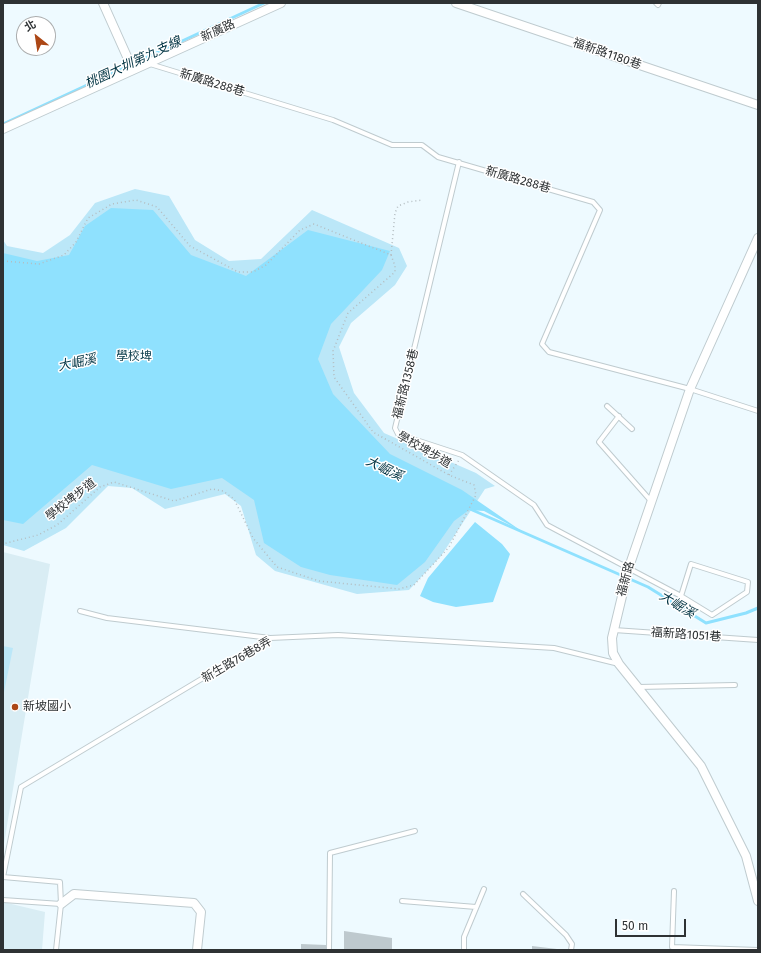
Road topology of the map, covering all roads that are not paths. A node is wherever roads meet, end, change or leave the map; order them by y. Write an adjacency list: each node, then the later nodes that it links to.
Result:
1 (103, 3): 5 (street)
2 (281, 3): 4 (street, 新廣路)
3 (456, 3): 6 (street, 福新路1180巷)
4 (147, 63): 5 (street, 新廣路); 8 (lane, 新廣路288巷)
5 (132, 70): 7 (street, 新廣路)
6 (758, 105)
7 (3, 130)
8 (459, 162): 10 (lane, 新廣路288巷); 16 (lane, 福新路1358巷)
9 (758, 238): 10 (street, 福新路)
10 (690, 389): 12 (lane); 15 (street, 福新路)
11 (607, 406): 13 (lane)
12 (758, 411)
13 (619, 416): 14 (lane); 15 (lane)
14 (632, 429)
15 (651, 501): 16 (street, 福新路)
16 (629, 567): 17 (lane, 福新路1358巷); 19 (street, 福新路)
17 (681, 596): 17 (lane, 福新路1358巷)
18 (80, 611): 20 (lane)
19 (614, 630): 21 (lane, 福新路1051巷); 22 (street, 福新路)
20 (270, 638): 22 (lane, 新生路76巷8弄); 26 (lane, 新生路76巷8弄)
21 (758, 640)
22 (619, 664): 24 (street, 福新路)
23 (735, 685): 24 (lane)
24 (638, 687): 32 (street, 福新路)
25 (415, 831): 37 (lane)
26 (3, 877): 33 (lane)
27 (484, 889): 34 (lane)
28 (674, 891): 40 (lane)
29 (523, 894): 39 (lane)
30 (3, 900): 33 (lane)
31 (402, 901): 34 (lane)
32 (758, 901)
33 (61, 904): 35 (lane); 36 (street)
34 (476, 907): 38 (lane)
35 (56, 950)
36 (197, 950)
37 (329, 950)
38 (464, 950)
39 (571, 950)
40 (758, 950)

